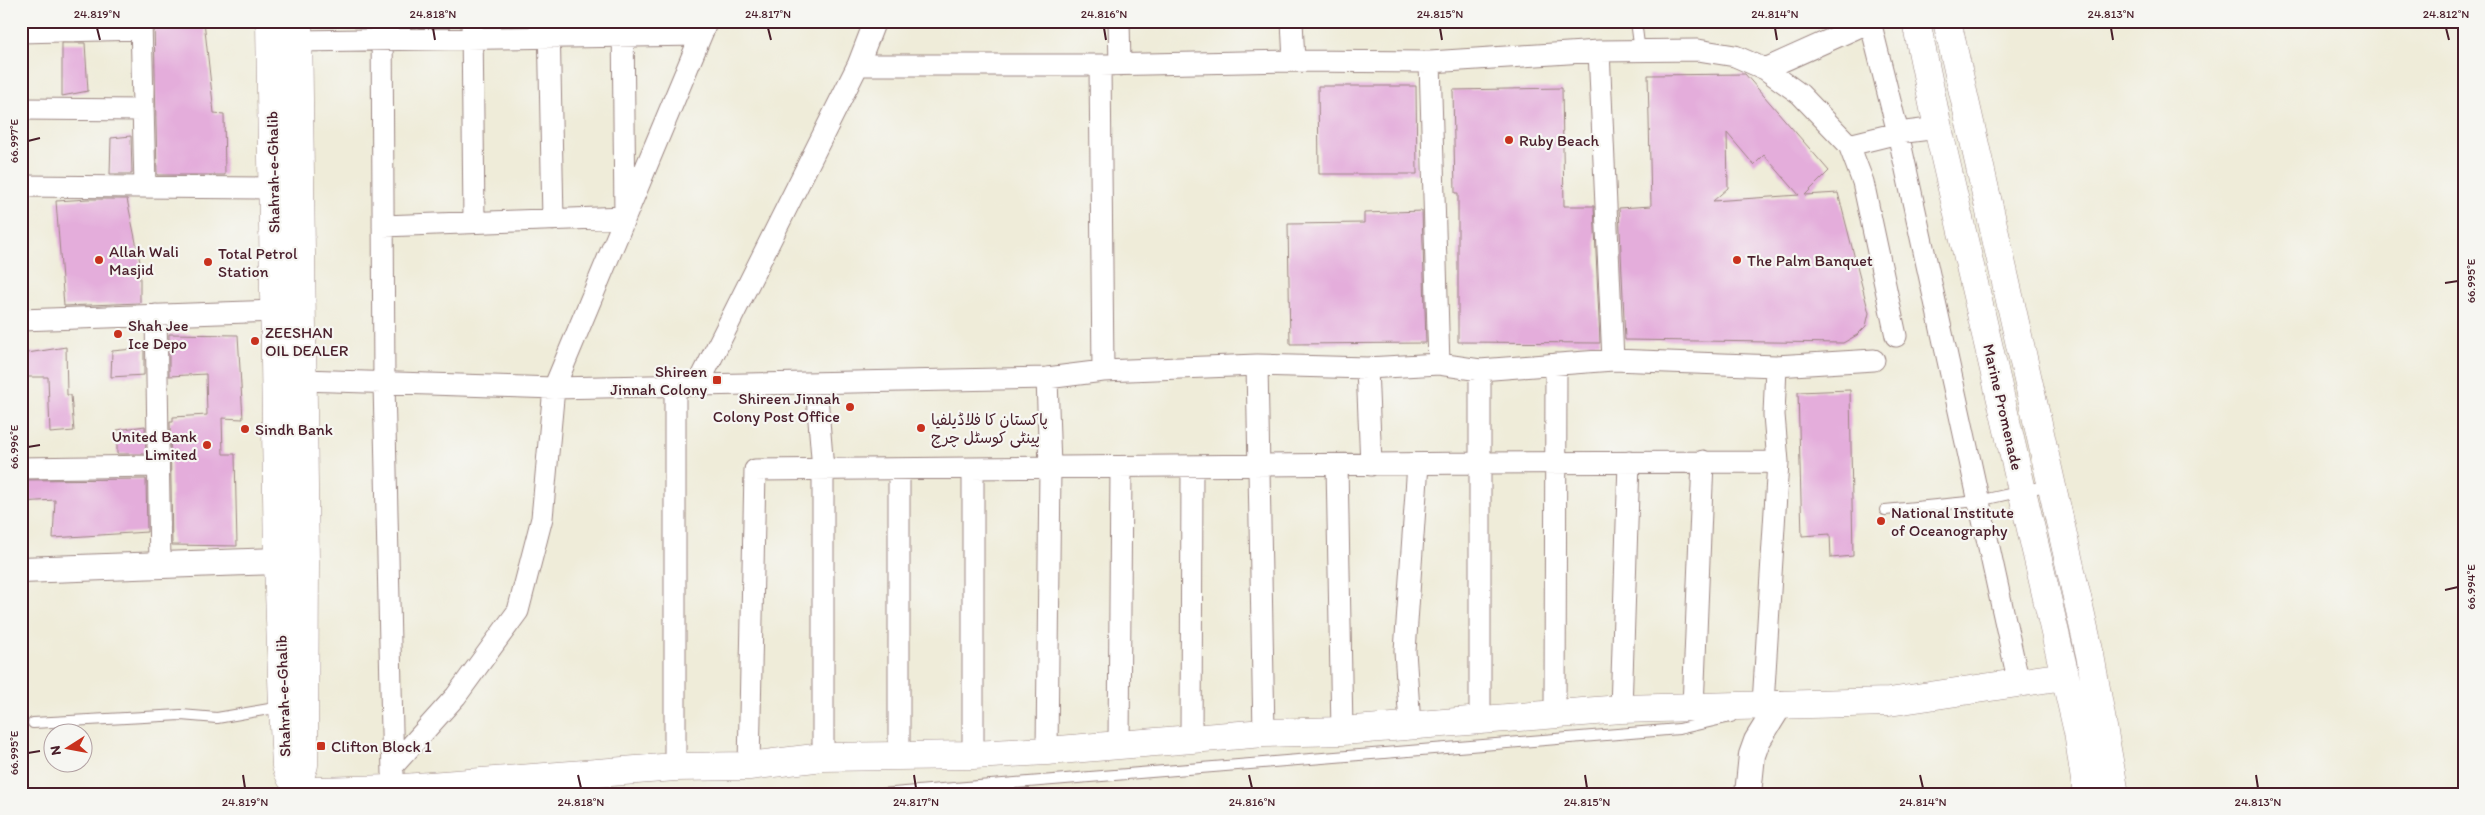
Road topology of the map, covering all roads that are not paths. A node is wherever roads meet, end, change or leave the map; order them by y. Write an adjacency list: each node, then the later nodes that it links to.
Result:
1 (270, 21): 31 (main road, Shahrah-e-Ghalib)
2 (876, 21): 22 (street)
3 (1119, 21): 21 (street)
4 (1292, 21): 19 (street)
5 (1636, 21): 18 (lane)
6 (1871, 21): 23 (street); 27 (street)
7 (1916, 21): 26 (main road, Marine Promenade)
8 (1947, 21): 73 (main road, Marine Promenade)
9 (141, 25): 16 (street); 25 (street)
10 (702, 26): 13 (street); 32 (street)
11 (472, 29): 12 (street); 14 (street); 34 (street)
12 (549, 29): 13 (street); 33 (street)
13 (623, 29): 32 (street)
14 (382, 30): 15 (street); 35 (street)
15 (298, 31): 50 (main road, Shahrah-e-Ghalib)
16 (21, 32)
17 (1599, 51): 18 (street); 20 (street); 40 (street)
18 (1640, 52): 23 (street)
19 (1294, 61): 20 (street); 21 (street)
20 (1430, 62): 42 (street)
21 (1110, 65): 22 (street); 48 (street)
22 (858, 66): 54 (street)
23 (1765, 69): 28 (street)
24 (21, 109): 25 (street)
25 (143, 110): 30 (street)
26 (1938, 128): 27 (street); 74 (main road, Marine Promenade)
27 (1898, 133): 28 (street); 75 (street)
28 (1849, 145): 39 (street)
29 (21, 186): 30 (street)
30 (145, 187): 31 (street)
31 (273, 188): 36 (main road, Shahrah-e-Ghalib)
32 (625, 217): 33 (street); 55 (street)
33 (553, 220): 34 (street)
34 (474, 222): 35 (street)
35 (383, 226): 51 (street)
36 (275, 311): 37 (street); 77 (main road, Shahrah-e-Ghalib)
37 (156, 315): 38 (street); 64 (street)
38 (21, 320)
39 (1896, 336)
40 (1613, 360): 43 (street); 45 (street)
41 (1874, 360): 45 (street)
42 (1440, 364): 46 (street); 47 (street)
43 (1556, 364): 47 (street); 57 (street)
44 (1257, 365): 46 (street); 48 (street); 66 (street)
45 (1776, 366): 59 (street)
46 (1367, 368): 61 (street)
47 (1480, 370): 60 (street)
48 (1103, 371): 49 (street)
49 (1047, 378): 52 (street); 67 (street)
50 (302, 380): 51 (street); 83 (main road, Shahrah-e-Ghalib)
51 (384, 384): 55 (street); 100 (street)
52 (816, 384): 54 (street); 72 (street)
53 (675, 385): 54 (street); 55 (street); 99 (street)
54 (698, 385)
55 (554, 388): 100 (street)
56 (1703, 461): 58 (street); 59 (street); 84 (street)
57 (1555, 462): 58 (street); 60 (street); 86 (street)
58 (1629, 462): 85 (street)
59 (1778, 462): 82 (street)
60 (1480, 463): 62 (street); 87 (street)
61 (1372, 464): 62 (street); 63 (street)
62 (1418, 464): 89 (street)
63 (1337, 465): 66 (street); 90 (street)
64 (158, 466): 69 (street); 78 (street)
65 (1192, 466): 66 (street); 68 (street); 92 (street)
66 (1261, 466): 91 (street)
67 (1050, 467): 68 (street); 70 (street); 94 (street)
68 (1121, 467): 93 (street)
69 (21, 468)
70 (973, 468): 71 (street); 96 (street)
71 (899, 469): 72 (street); 95 (street)
72 (823, 470): 97 (street); 98 (street)
73 (2052, 485): 74 (lane); 105 (main road, Marine Promenade)
74 (2023, 491): 75 (lane); 80 (main road, Marine Promenade)
75 (1978, 501): 76 (lane); 81 (street)
76 (1885, 510)
77 (278, 561): 78 (street); 83 (main road, Shahrah-e-Ghalib)
78 (160, 565): 79 (street)
79 (21, 570)
80 (2064, 676): 81 (main road); 104 (main road, Marine Promenade)
81 (2020, 684): 82 (main road)
82 (1772, 704): 84 (main road); 102 (lane); 103 (street)
83 (294, 705): 88 (lane); 101 (main road, Shahrah-e-Ghalib)
84 (1693, 707): 85 (main road)
85 (1621, 709): 86 (main road)
86 (1556, 714): 87 (main road)
87 (1480, 720): 89 (main road)
88 (33, 723)
89 (1410, 725): 90 (main road)
90 (1342, 731): 91 (main road)
91 (1264, 732): 92 (main road)
92 (1191, 740): 93 (main road)
93 (1119, 744): 94 (main road)
94 (1047, 751): 96 (main road)
95 (899, 755): 96 (main road); 97 (main road)
96 (972, 755)
97 (823, 757): 98 (main road)
98 (748, 766): 99 (main road)
99 (675, 767): 100 (main road)
100 (392, 778): 101 (main road)
101 (299, 788)
102 (881, 794)
103 (1748, 794)
104 (2087, 794)
105 (2115, 794)

